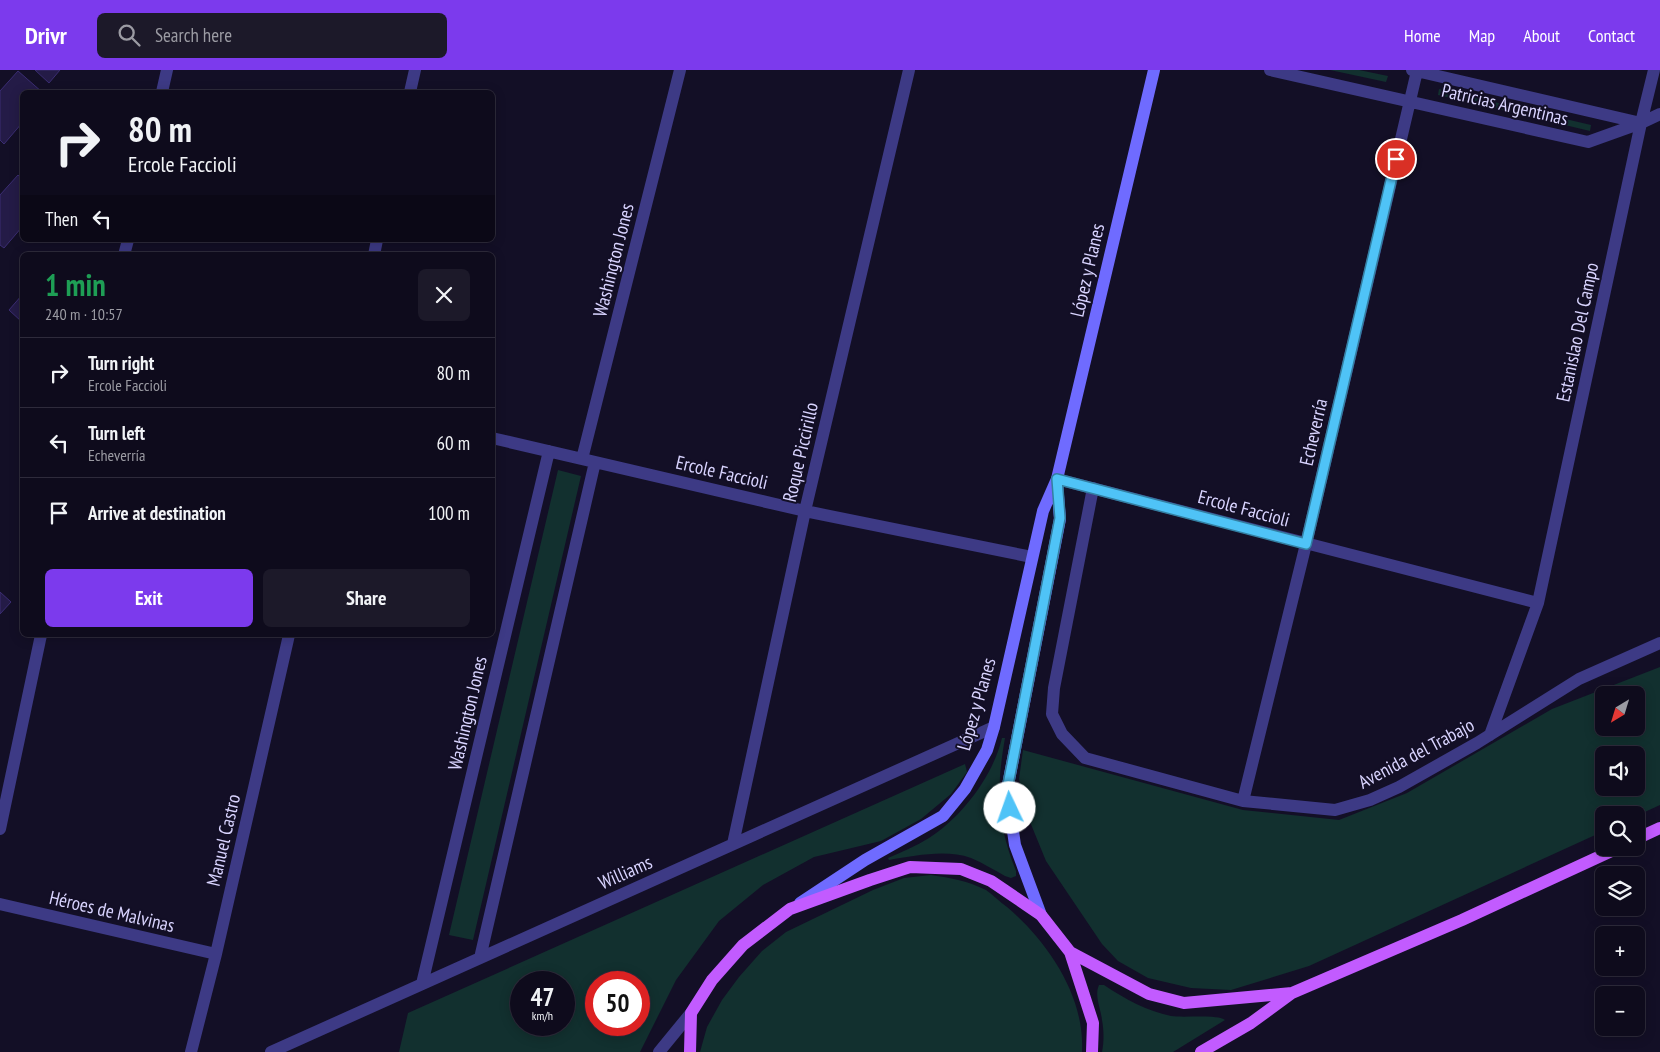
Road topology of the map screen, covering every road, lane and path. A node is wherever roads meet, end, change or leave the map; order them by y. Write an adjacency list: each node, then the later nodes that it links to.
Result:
1 (167, 70): 9 (street)
2 (415, 70): 10 (street)
3 (680, 70): 16 (street, Washington Jones)
4 (908, 70): 19 (street, Roque Piccirillo)
5 (1154, 70): 17 (main road, López y Planes)
6 (1270, 70): 11 (street, Patricias Argentinas)
7 (1414, 70): 11 (street, Echeverría); 13 (street, Patricias Argentinas)
8 (1654, 70): 13 (street, Estanislao Del Campo)
9 (162, 90)
10 (410, 90)
11 (1410, 101): 13 (street, Patricias Argentinas); 20 (street, Echeverría)
12 (1660, 114): 13 (street, Patricias Argentinas)
13 (1641, 123): 22 (street, Estanislao Del Campo)
14 (495, 439): 15 (street, Ercole Faccioli)
15 (549, 451): 16 (street, Ercole Faccioli); 40 (street, Washington Jones)
16 (589, 460): 19 (street, Ercole Faccioli); 39 (street, Washington Jones)
17 (1057, 479): 18 (street, Ercole Faccioli); 21 (main road, López y Planes); 36 (main road, López y Planes)
18 (1093, 488): 20 (street, Ercole Faccioli); 28 (street, Avenida del Trabajo)
19 (805, 511): 21 (street, Ercole Faccioli); 32 (street, Roque Piccirillo)
20 (1306, 544): 22 (street, Ercole Faccioli); 28 (street, Echeverría)
21 (1032, 557): 26 (main road, López y Planes)
22 (1538, 603): 27 (street, Estanislao Del Campo)
23 (42, 637): 30 (street)
24 (288, 637): 38 (street, Manuel Castro)
25 (1660, 642): 27 (street, Avenida del Trabajo)
26 (994, 727): 32 (street, Williams); 35 (main road, López y Planes)
27 (1490, 736): 28 (street, Avenida del Trabajo)
28 (1243, 801)
29 (1660, 828): 31 (main road)
30 (0, 829)
31 (1645, 835)
32 (732, 844): 39 (street, Williams)
33 (1601, 856): 41 (main road)
34 (0, 904): 38 (street, Héroes de Malvinas)
35 (790, 909): 36 (main road); 42 (main road)
36 (1041, 915): 37 (main road)
37 (1070, 952): 41 (main road); 47 (main road)
38 (216, 954): 43 (street, Manuel Castro)
39 (480, 958): 40 (street, Williams)
40 (422, 984): 44 (street, Williams)
41 (1292, 993): 48 (main road)
42 (691, 1013): 45 (street); 46 (main road)
43 (191, 1052)
44 (271, 1052)
45 (659, 1052)
46 (690, 1052)
47 (1092, 1052)
48 (1201, 1052)

